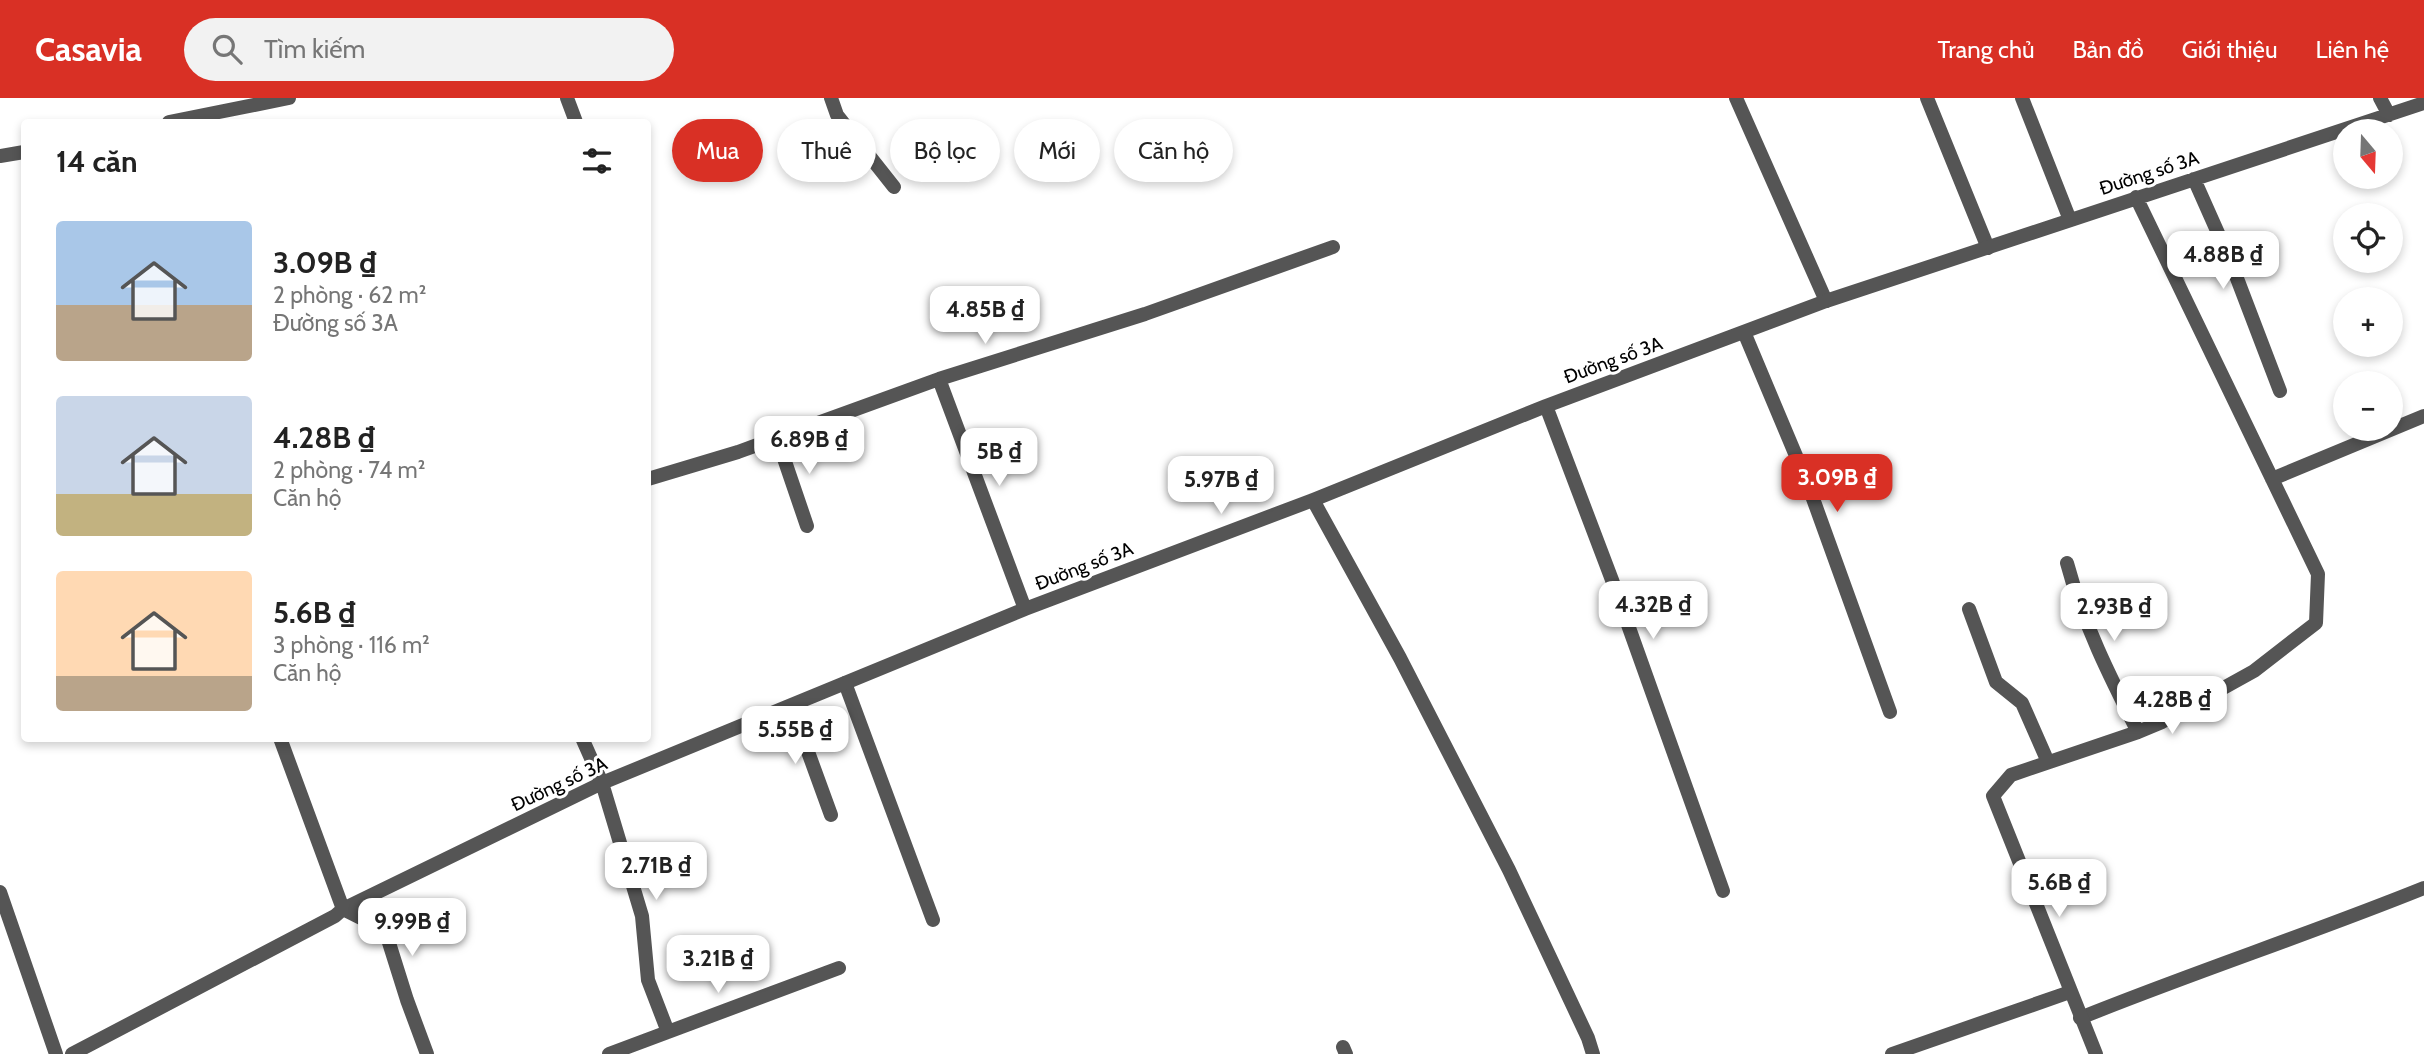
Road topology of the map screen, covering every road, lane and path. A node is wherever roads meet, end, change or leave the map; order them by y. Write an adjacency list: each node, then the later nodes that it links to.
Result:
1 (207, 98): 10 (street)
2 (289, 98): 10 (street)
3 (567, 98): 13 (street)
4 (831, 98): 17 (street)
5 (1736, 98): 22 (street)
6 (1927, 98): 21 (street)
7 (2022, 98): 19 (street)
8 (2380, 98): 11 (street)
9 (2424, 103): 11 (street, Đường số 3A)
10 (212, 114): 12 (street)
11 (2389, 115): 16 (street, Đường số 3A)
12 (185, 119)
13 (575, 119)
14 (21, 152): 15 (street)
15 (0, 156)
16 (2194, 179): 18 (street, Đường số 3A); 25 (street)
17 (894, 187)
18 (2136, 197): 19 (street, Đường số 3A); 30 (street)
19 (2070, 220): 21 (street, Đường số 3A)
20 (1333, 247): 24 (street)
21 (1988, 248): 22 (street, Đường số 3A)
22 (1826, 301): 23 (street, Đường số 3A)
23 (1744, 332): 26 (street, Đường số 3A); 38 (street)
24 (939, 379): 28 (street); 34 (street)
25 (2280, 391)
26 (1546, 406): 31 (street, Đường số 3A); 46 (street)
27 (2424, 416): 30 (street)
28 (777, 438): 29 (street); 32 (street)
29 (651, 478)
30 (2273, 479): 39 (street)
31 (1313, 500): 34 (street, Đường số 3A); 58 (street)
32 (807, 526)
33 (2067, 563): 39 (street)
34 (1026, 609): 36 (street, Đường số 3A)
35 (1969, 609): 42 (street)
36 (845, 683): 37 (street, Đường số 3A); 49 (street)
37 (791, 705): 43 (street, Đường số 3A); 44 (street)
38 (1890, 712)
39 (2138, 732): 42 (street)
40 (281, 742): 48 (street)
41 (584, 742): 43 (street)
42 (2048, 762): 51 (street)
43 (602, 783): 48 (street, Đường số 3A); 53 (street)
44 (831, 814)
45 (2424, 888): 52 (street)
46 (1723, 891)
47 (1, 897): 54 (street)
48 (343, 909): 55 (street, Đường số 3A); 56 (street)
49 (933, 920)
50 (839, 968): 53 (street)
51 (2070, 992): 52 (street); 59 (street)
52 (2080, 1018): 60 (street)
53 (668, 1032): 57 (street)
54 (56, 1054)
55 (72, 1054)
56 (427, 1054)
57 (609, 1054)
58 (1593, 1054)
59 (1892, 1054)
60 (2096, 1054)

